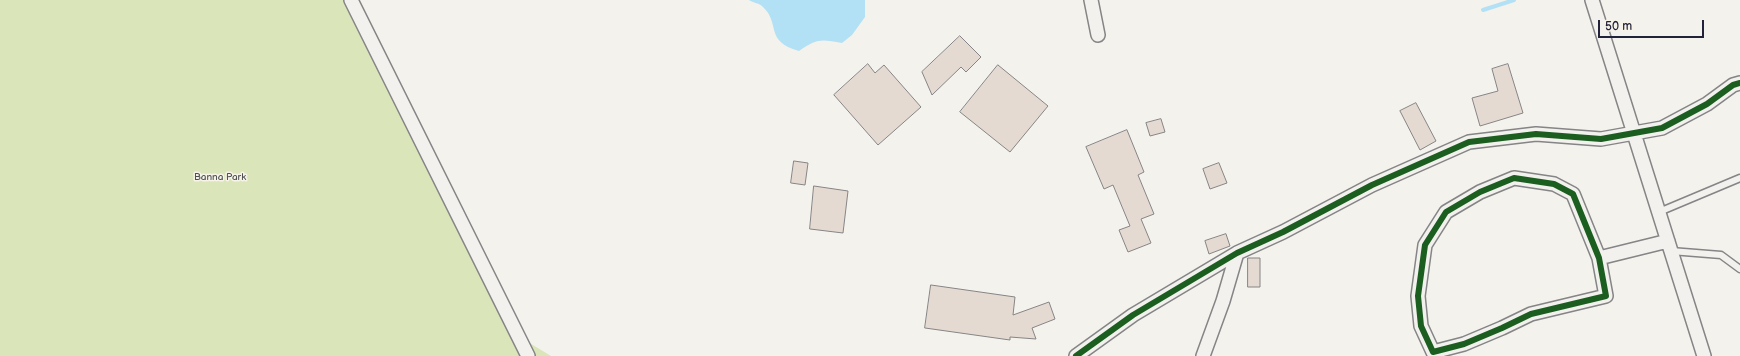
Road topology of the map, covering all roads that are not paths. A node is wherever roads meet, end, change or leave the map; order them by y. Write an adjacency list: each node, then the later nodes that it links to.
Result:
1 (351, 0): 13 (street)
2 (1091, 0): 4 (street)
3 (1592, 0): 6 (street)
4 (1098, 35)
5 (1740, 83): 6 (street)
6 (1635, 133): 8 (street); 10 (street)
7 (1740, 178): 8 (lane)
8 (1659, 212): 9 (street)
9 (1669, 246): 11 (street); 12 (lane); 16 (street)
10 (1237, 253): 14 (street); 15 (street)
11 (1599, 258): 11 (street)
12 (1740, 269)
13 (528, 356)
14 (1076, 356)
15 (1203, 356)
16 (1704, 356)

